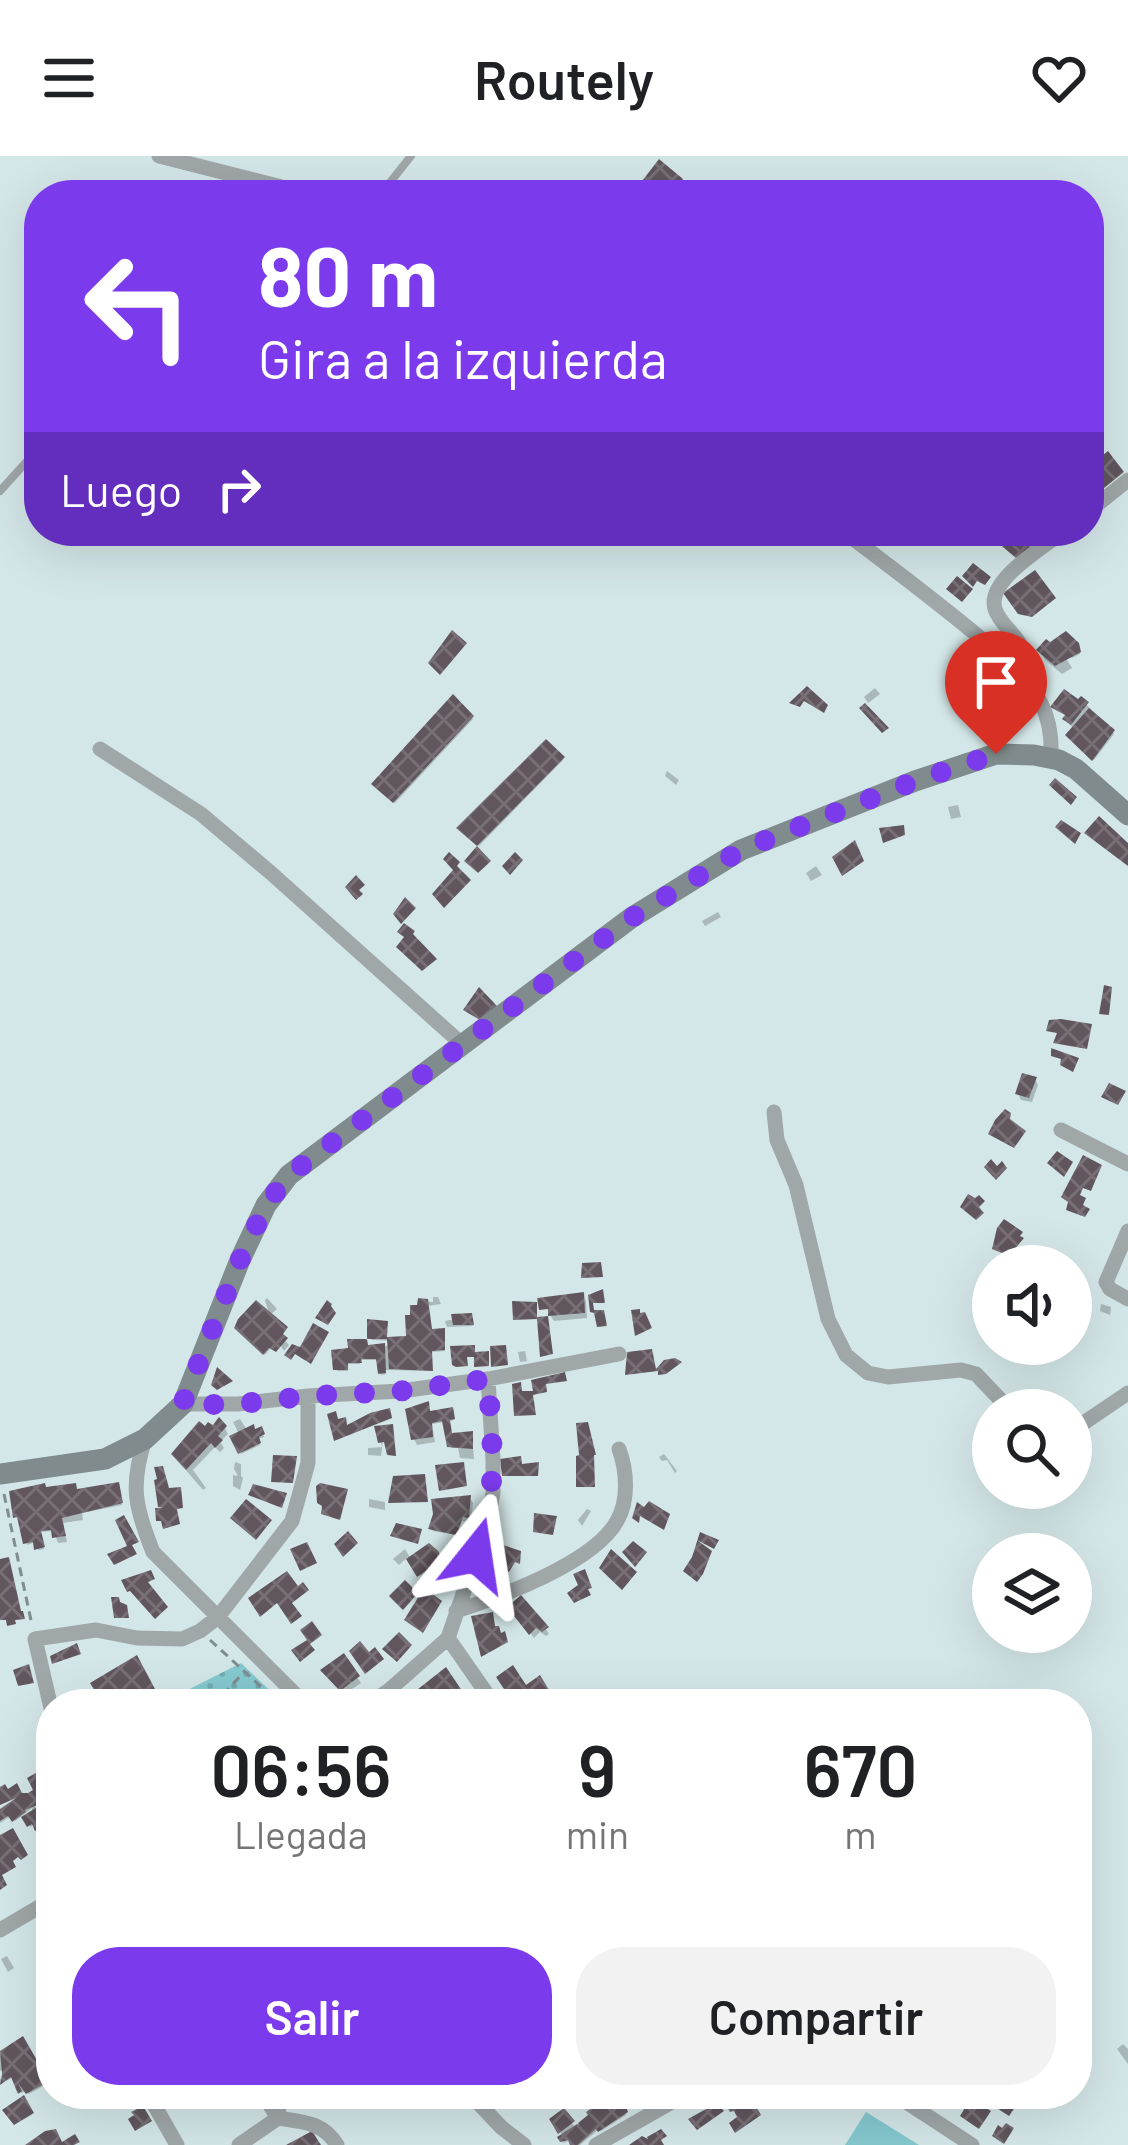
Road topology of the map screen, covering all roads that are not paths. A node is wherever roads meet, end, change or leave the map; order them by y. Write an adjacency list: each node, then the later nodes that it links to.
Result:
1 (159, 156): 3 (street)
2 (411, 156): 4 (lane)
3 (238, 180)
4 (392, 180)
5 (24, 465): 7 (lane)
6 (1128, 480): 8 (street)
7 (0, 491)
8 (1104, 499)
9 (863, 546): 11 (street)
10 (1045, 546): 11 (street)
11 (1016, 669): 13 (street)
12 (100, 749): 15 (street)
13 (1051, 757): 14 (main road); 15 (main road)
14 (1128, 815)
15 (463, 1046): 26 (main road)
16 (774, 1112): 23 (street)
17 (1061, 1130): 18 (street)
18 (1128, 1164)
19 (1128, 1231): 20 (street)
20 (1128, 1299)
21 (619, 1354): 22 (street)
22 (488, 1379): 25 (street); 31 (street)
23 (990, 1389)
24 (1128, 1393): 27 (street)
25 (308, 1396): 26 (street); 32 (street)
26 (182, 1405): 28 (main road)
27 (1092, 1417)
28 (146, 1439): 30 (main road); 32 (street)
29 (619, 1449): 31 (street)
30 (0, 1475)
31 (456, 1611): 33 (street)
32 (218, 1617): 34 (street); 35 (street)
33 (448, 1638): 36 (street); 37 (street)
34 (47, 1689)
35 (290, 1689)
36 (390, 1689)
37 (484, 1689)
38 (36, 1908): 39 (street)
39 (0, 1930)
40 (157, 2109): 47 (street)
41 (272, 2109): 46 (street)
42 (279, 2109): 46 (street)
43 (484, 2109): 50 (street)
44 (660, 2109): 51 (street)
45 (917, 2109): 52 (street)
46 (278, 2118): 48 (street); 49 (street)
47 (177, 2145)
48 (239, 2145)
49 (338, 2145)
50 (524, 2145)
51 (596, 2145)
52 (972, 2145)

